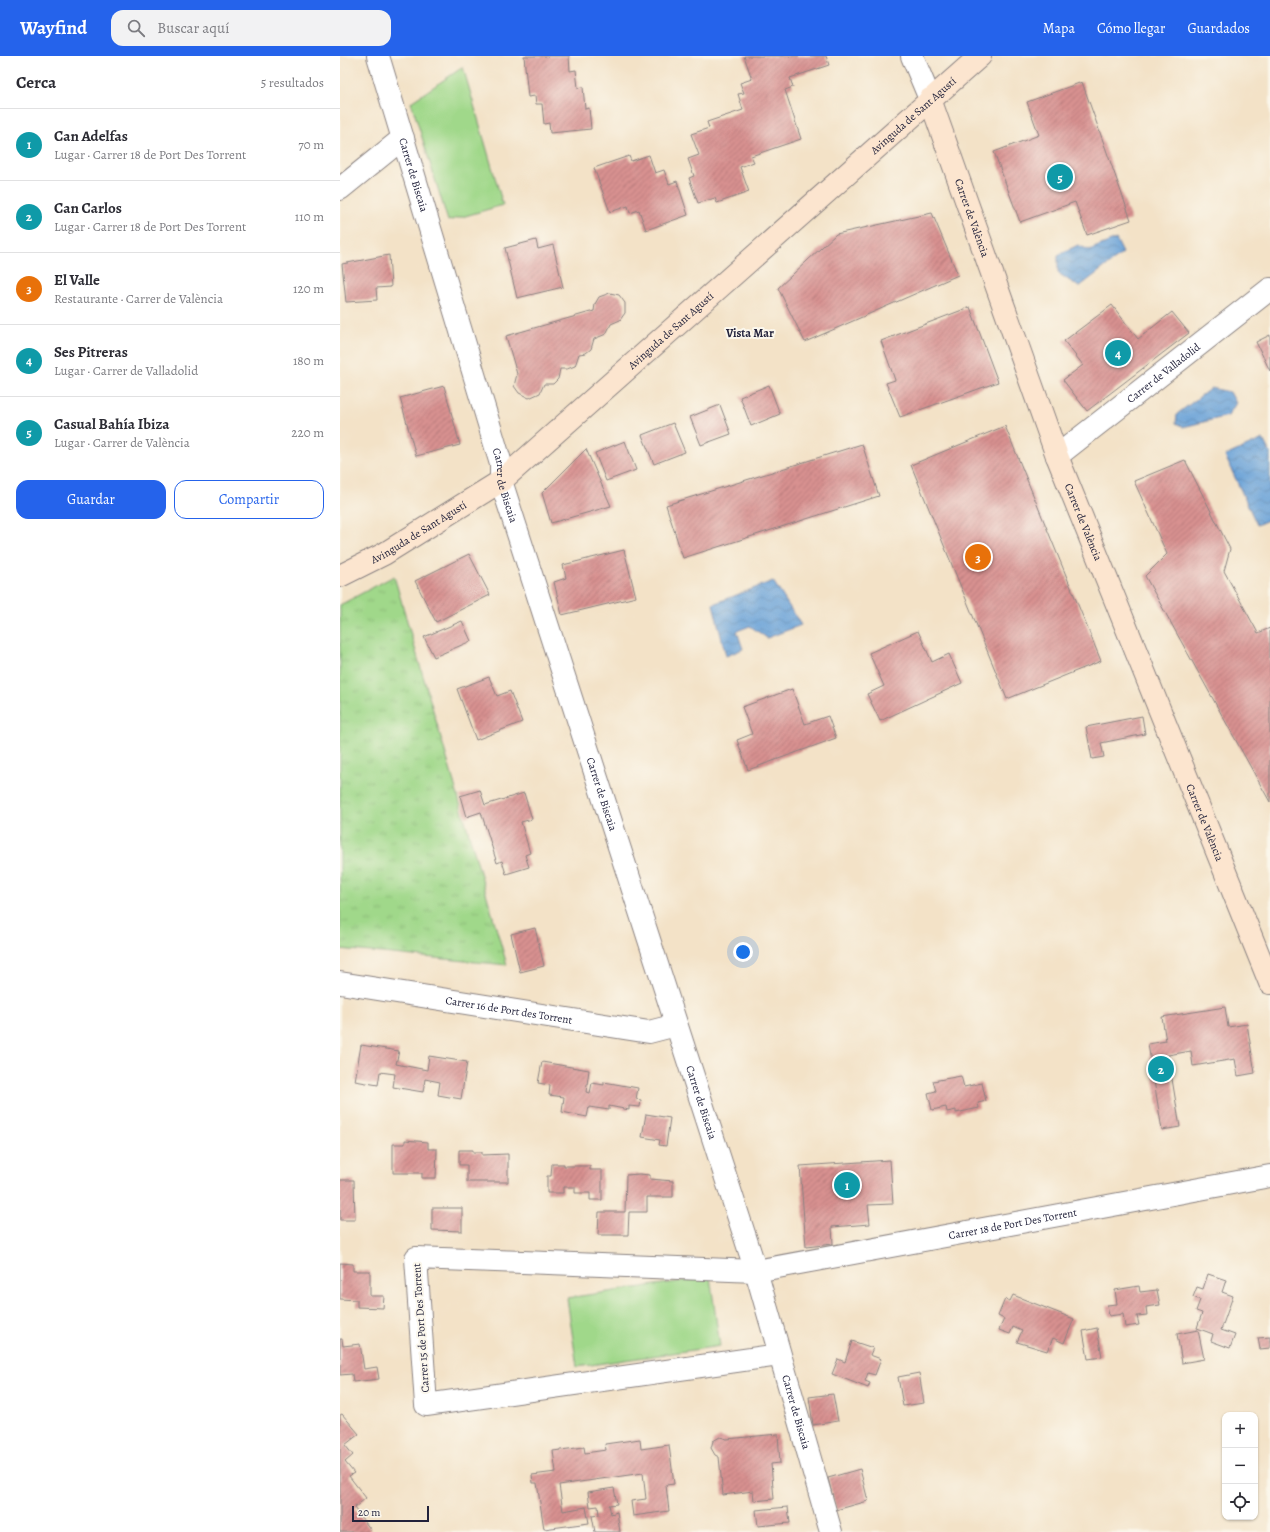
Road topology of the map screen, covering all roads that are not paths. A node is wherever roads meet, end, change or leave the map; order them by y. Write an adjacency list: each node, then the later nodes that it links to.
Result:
1 (378, 56): 5 (street, Carrer de Biscaia)
2 (912, 56): 4 (street, Carrer de València)
3 (980, 56): 4 (street, Avinguda de Sant Agustí)
4 (930, 99): 8 (street, Carrer de València); 9 (street, Avinguda de Sant Agustí)
5 (403, 138): 6 (street); 9 (street, Carrer de Biscaia)
6 (340, 189)
7 (1270, 289): 8 (street, Carrer de Valladolid)
8 (1057, 456): 12 (street, Carrer de València)
9 (501, 481): 10 (street, Avinguda de Sant Agustí); 13 (street, Carrer de Biscaia)
10 (340, 576)
11 (340, 983): 13 (street, Carrer 16 de Port des Torrent)
12 (1270, 983)
13 (676, 1025): 15 (street, Carrer de Biscaia)
14 (1270, 1176): 15 (street, Carrer 18 de Port Des Torrent)
15 (756, 1272): 16 (street, Carrer de Biscaia); 16 (street, Carrer 15 de Port Des Torrent)
16 (779, 1355): 17 (street, Carrer de Biscaia)
17 (831, 1532)

